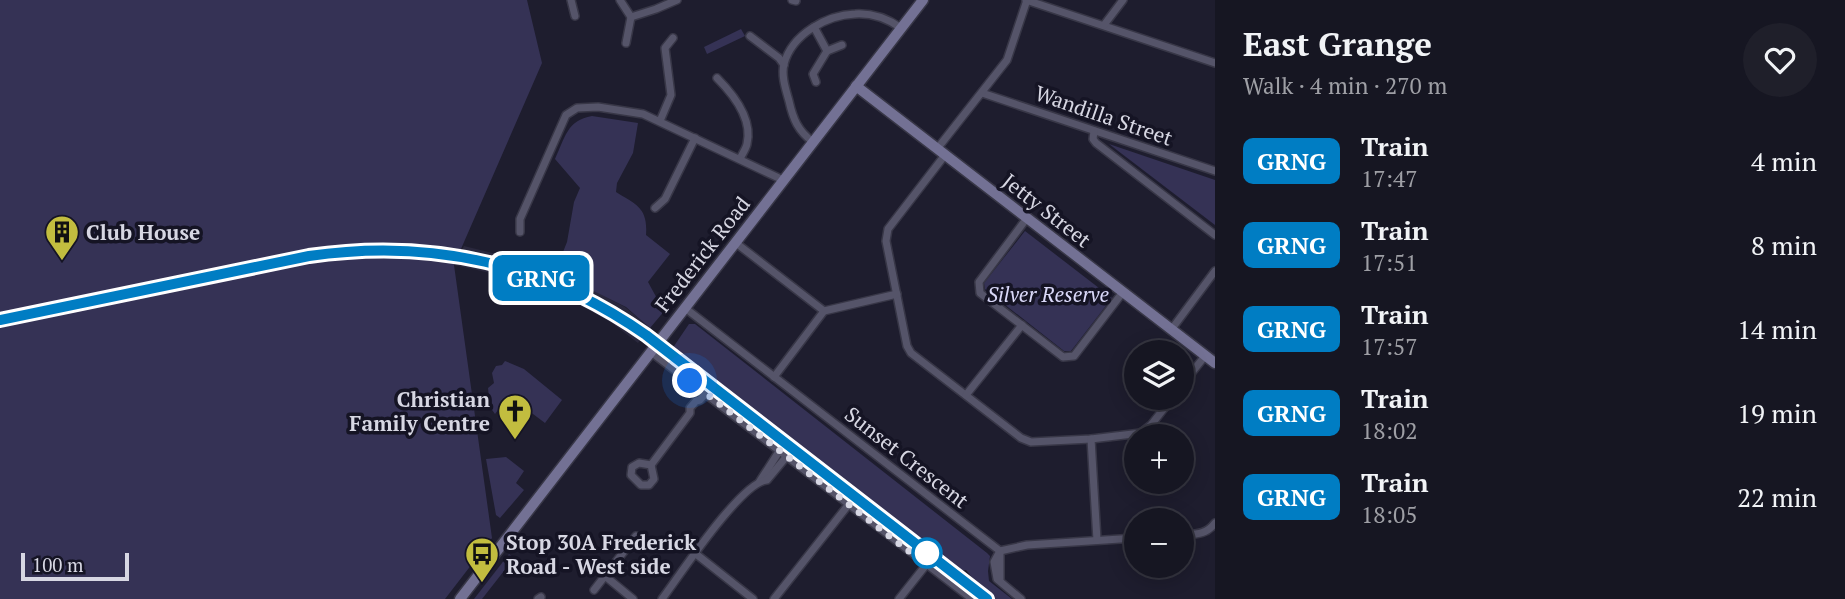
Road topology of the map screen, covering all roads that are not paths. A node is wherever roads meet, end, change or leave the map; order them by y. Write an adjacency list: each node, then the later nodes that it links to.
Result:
1 (571, 0): 7 (street)
2 (621, 0): 8 (street)
3 (677, 0): 8 (street)
4 (923, 0): 11 (main road, Frederick Road)
5 (1026, 0): 9 (street); 22 (street)
6 (1124, 0): 9 (street)
7 (575, 16)
8 (631, 17): 14 (street)
9 (1104, 25): 17 (street)
10 (814, 27): 11 (street); 16 (street); 18 (street)
11 (901, 28): 21 (main road, Frederick Road)
12 (750, 36): 18 (street)
13 (673, 38): 23 (street)
14 (626, 43)
15 (842, 45): 16 (street)
16 (827, 51): 20 (street)
17 (1215, 63)
18 (784, 65): 26 (street)
19 (717, 78): 28 (street)
20 (816, 82)
21 (856, 86): 26 (main road, Frederick Road); 27 (main road, Jetty Street)
22 (982, 93): 24 (street, Wandilla Street); 27 (street)
23 (660, 121): 25 (street); 33 (street)
24 (1094, 131): 29 (street, Wandilla Street); 34 (street)
25 (695, 138): 28 (street); 31 (street)
26 (813, 142): 30 (main road, Frederick Road)
27 (941, 152): 32 (main road, Jetty Street); 38 (street)
28 (740, 159): 30 (street)
29 (1215, 171)
30 (783, 180): 35 (main road, Frederick Road)
31 (655, 208)
32 (1027, 218): 37 (main road, Jetty Street); 41 (street)
33 (520, 232)
34 (1215, 234)
35 (736, 243): 39 (main road, Frederick Road); 40 (street)
36 (1215, 271): 42 (street)
37 (1123, 292): 41 (street); 42 (main road, Jetty Street)
38 (897, 294): 40 (street); 49 (street)
39 (685, 308): 43 (main road, Frederick Road); 47 (street, Sunset Crescent)
40 (824, 311): 47 (street)
41 (1022, 325): 49 (street)
42 (1171, 330): 44 (main road, Jetty Street)
43 (651, 352): 48 (street); 67 (main road, Frederick Road)
44 (1205, 356): 45 (main road, Jetty Street); 46 (street)
45 (1215, 363)
46 (1194, 370)
47 (774, 377): 62 (street, Sunset Crescent)
48 (706, 393): 52 (street); 54 (street)
49 (966, 395): 51 (street)
50 (1163, 410): 51 (street)
51 (1091, 439): 61 (street)
52 (780, 450): 53 (street); 55 (street)
53 (788, 456): 55 (street); 56 (street)
54 (650, 464)
55 (760, 481): 63 (street)
56 (849, 504): 64 (street); 71 (street)
57 (1215, 523): 58 (street)
58 (1194, 534)
59 (636, 536): 65 (street)
60 (1124, 539): 61 (street)
61 (1097, 540): 62 (street)
62 (1000, 551): 74 (street)
63 (696, 554): 69 (street); 70 (street)
64 (926, 565): 72 (street); 73 (street)
65 (605, 576): 66 (street); 68 (street)
66 (594, 590)
67 (460, 599)
68 (633, 599)
69 (662, 599)
70 (753, 599)
71 (774, 599)
72 (900, 599)
73 (972, 599)
74 (1021, 599)

